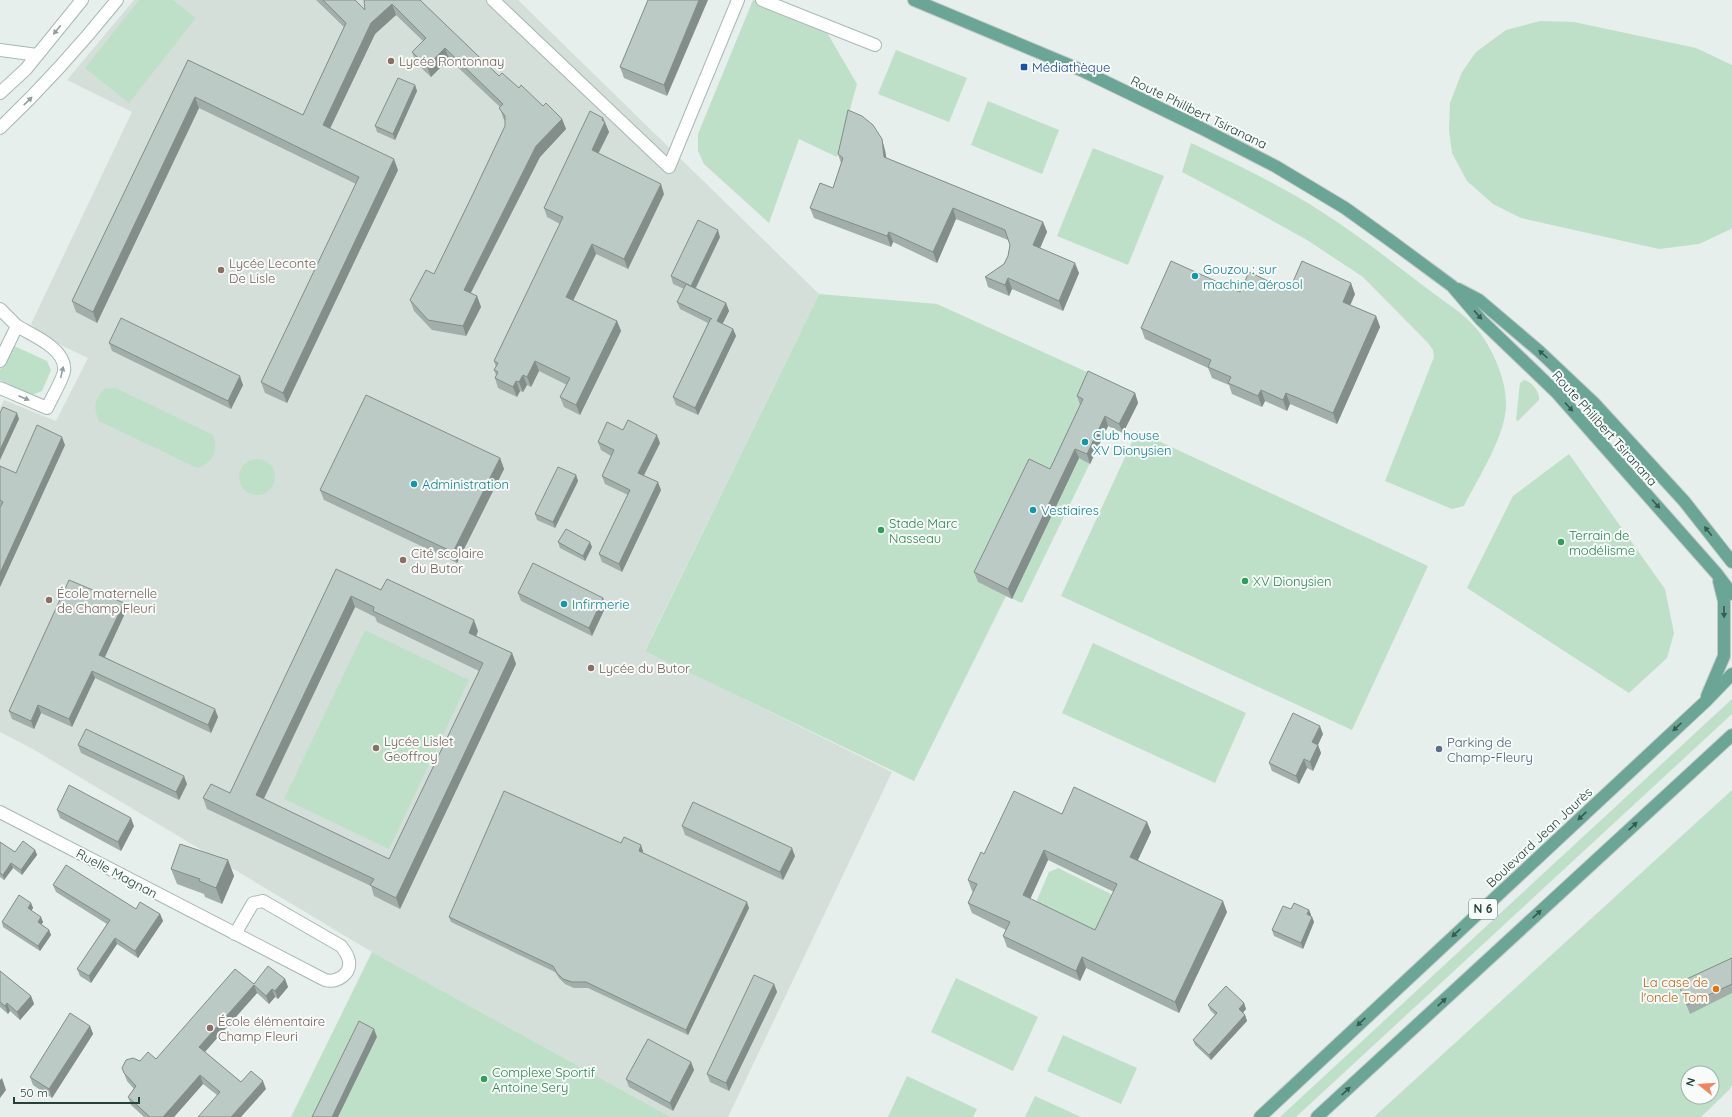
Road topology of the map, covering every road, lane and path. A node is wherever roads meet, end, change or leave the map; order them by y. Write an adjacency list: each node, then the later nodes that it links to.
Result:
1 (82, 0): 9 (street, one-way to 9)
2 (117, 0): 11 (street, one-way to 2)
3 (493, 0): 4 (street)
4 (738, 0)
5 (762, 0): 7 (street)
6 (914, 0): 12 (main road, Route Philibert Tsiranana)
7 (875, 45)
8 (0, 50): 9 (street)
9 (37, 55): 10 (street)
10 (0, 93)
11 (0, 128)
12 (1452, 286): 17 (main road, Route Philibert Tsiranana, one-way to 12); 18 (main road, Route Philibert Tsiranana, one-way to 18)
13 (0, 308): 14 (street)
14 (17, 326): 15 (street); 16 (street, one-way to 14)
15 (0, 361)
16 (0, 388)
17 (1732, 562)
18 (1717, 574): 19 (main road, Route Philibert Tsiranana); 21 (main road, one-way to 21)
19 (1732, 594)
20 (1732, 674): 21 (main road, Boulevard Jean Jaurès / N 6)
21 (1706, 701): 25 (main road, Boulevard Jean Jaurès / N 6, one-way to 25)
22 (1732, 735): 26 (main road, one-way to 22)
23 (0, 812): 24 (street, Ruelle Magnan)
24 (236, 934): 24 (street, Ruelle Magnan)
25 (1260, 1117)
26 (1317, 1117)

